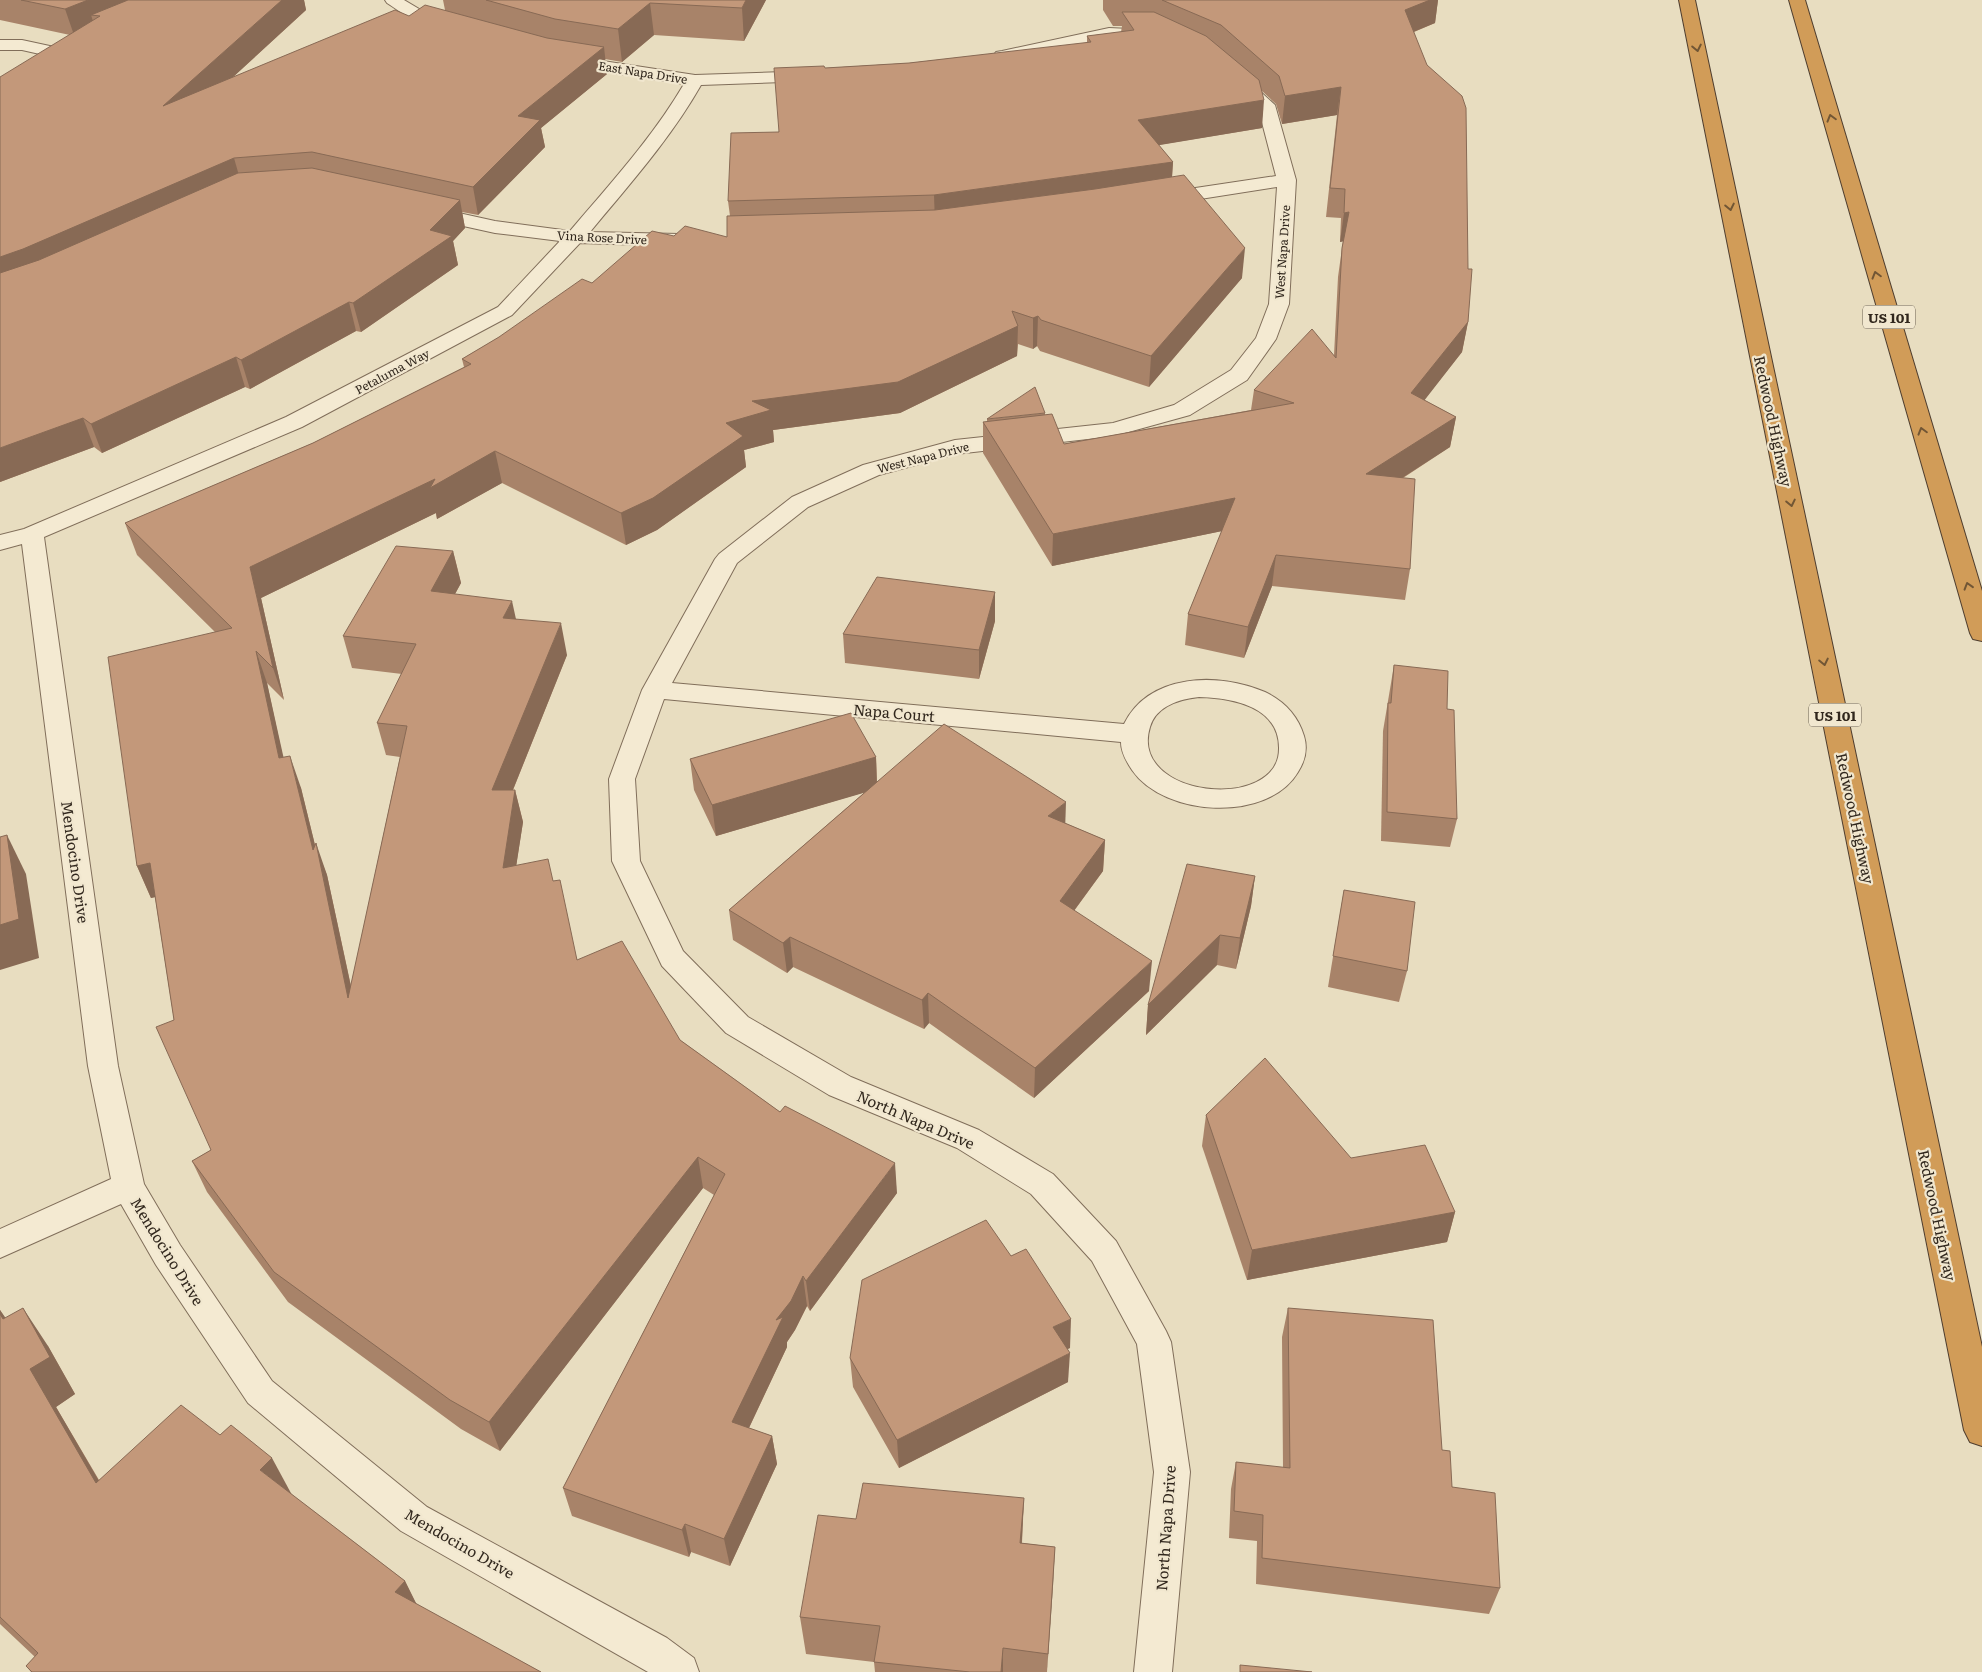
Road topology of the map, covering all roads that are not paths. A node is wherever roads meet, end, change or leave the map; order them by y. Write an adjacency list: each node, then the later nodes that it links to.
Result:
1 (393, 0): 4 (street)
2 (1687, 0): 27 (highway, Redwood Highway / US 101, one-way to 27)
3 (1797, 0): 22 (highway, US 101, one-way to 3)
4 (458, 31)
5 (1147, 32): 10 (street)
6 (71, 44): 8 (street)
7 (0, 45): 8 (street)
8 (53, 52): 11 (street)
9 (558, 59): 14 (street, East Napa Drive)
10 (980, 60)
11 (30, 65)
12 (1225, 70): 15 (street, West Napa Drive)
13 (832, 75): 14 (street)
14 (695, 80): 18 (street, Petaluma Way)
15 (1286, 180): 16 (street); 23 (street, West Napa Drive)
16 (1142, 203)
17 (412, 208): 18 (street, Vina Rose Drive)
18 (575, 237): 19 (street, Vina Rose Drive); 20 (street, Petaluma Way)
19 (696, 239)
20 (32, 534): 21 (street, Petaluma Way); 25 (street, Mendocino Drive)
21 (0, 543)
22 (1982, 633)
23 (655, 690): 24 (street, Napa Court); 29 (street, North Napa Drive)
24 (1133, 734): 24 (street)
25 (128, 1186): 26 (street); 28 (street, Mendocino Drive)
26 (0, 1244)
27 (1982, 1430)
28 (680, 1672)
29 (1152, 1672)

